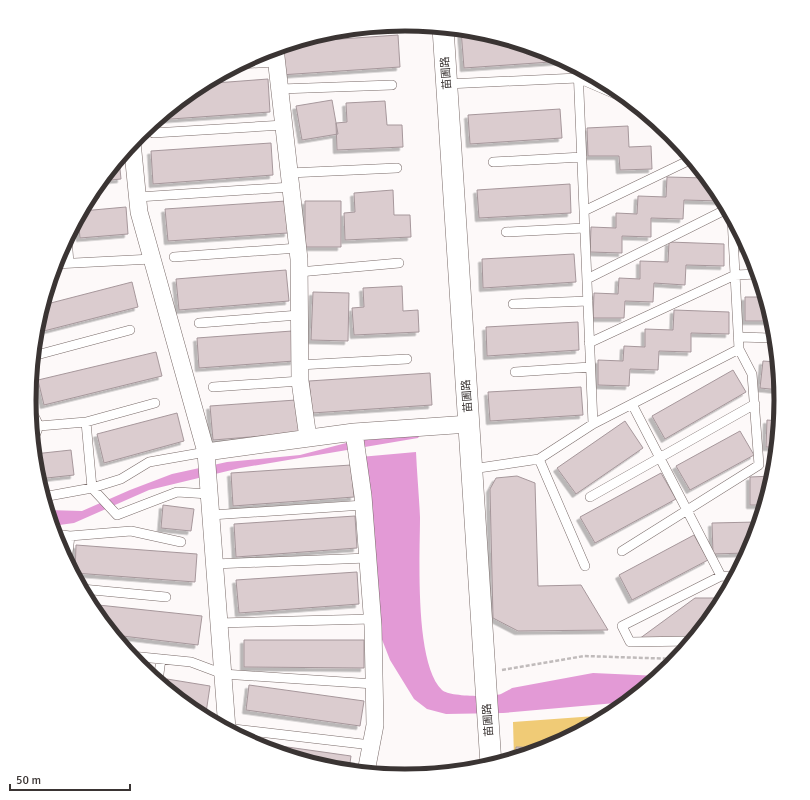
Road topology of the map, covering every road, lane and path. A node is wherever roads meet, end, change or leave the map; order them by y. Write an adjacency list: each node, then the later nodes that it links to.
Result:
1 (443, 33): 5 (street, 苗圃路)
2 (276, 55): 7 (street)
3 (578, 74): 4 (lane)
4 (578, 78): 5 (lane); 8 (lane); 12 (lane)
5 (446, 84): 54 (street, 苗圃路)
6 (392, 85): 7 (lane)
7 (280, 89): 9 (street)
8 (605, 89)
9 (284, 125): 10 (lane); 16 (street)
10 (153, 133)
11 (133, 151): 17 (street)
12 (582, 157): 13 (lane); 18 (lane)
13 (493, 162)
14 (686, 162): 18 (lane)
15 (397, 168): 16 (lane)
16 (290, 180): 17 (lane); 23 (street)
17 (138, 197): 26 (street)
18 (584, 211): 20 (lane)
19 (722, 211): 33 (lane)
20 (584, 228): 22 (lane); 33 (lane)
21 (733, 231): 32 (lane)
22 (506, 232)
23 (298, 248): 25 (lane); 30 (street)
24 (68, 250): 28 (lane)
25 (174, 257)
26 (152, 259): 28 (lane); 60 (street)
27 (62, 263): 28 (lane)
28 (69, 263)
29 (399, 263): 30 (lane)
30 (299, 272): 36 (street)
31 (752, 274): 32 (lane)
32 (735, 275): 39 (lane); 41 (lane)
33 (587, 279): 34 (lane)
34 (588, 301): 35 (lane); 41 (lane)
35 (512, 304)
36 (299, 315): 37 (lane); 47 (street)
37 (199, 323)
38 (130, 330): 43 (lane)
39 (738, 337): 40 (lane); 42 (lane)
40 (769, 338)
41 (589, 343): 45 (lane)
42 (739, 349): 50 (lane); 51 (lane)
43 (39, 354)
44 (407, 359): 47 (lane)
45 (590, 367): 46 (lane); 55 (lane)
46 (515, 372)
47 (299, 373): 48 (lane); 59 (street)
48 (213, 387)
49 (154, 403): 53 (lane)
50 (632, 404): 55 (lane); 61 (lane)
51 (755, 404): 61 (lane); 69 (lane)
52 (37, 422): 56 (lane)
53 (86, 422): 56 (lane); 64 (lane)
54 (469, 424): 58 (street); 63 (street, 苗圃路)
55 (593, 424): 62 (lane)
56 (39, 426): 57 (lane)
57 (37, 430)
58 (354, 432): 59 (street); 68 (street)
59 (308, 438): 60 (street)
60 (206, 452): 64 (lane); 65 (street)
61 (660, 457): 67 (lane); 69 (lane)
62 (540, 459): 63 (lane); 78 (lane)
63 (472, 469): 89 (street, 苗圃路)
64 (92, 488): 65 (lane); 66 (lane)
65 (209, 494): 70 (street)
66 (49, 495)
67 (590, 497)
68 (364, 505): 70 (lane); 76 (street)
69 (687, 510): 75 (lane); 79 (lane)
70 (211, 515): 77 (street)
71 (62, 535): 72 (lane)
72 (70, 536): 73 (lane); 74 (lane)
73 (182, 542)
74 (68, 550)
75 (622, 551)
76 (368, 558): 77 (lane); 83 (street)
77 (214, 564): 84 (street)
78 (585, 566)
79 (721, 576): 80 (lane); 85 (lane)
80 (730, 576)
81 (88, 590): 82 (lane)
82 (166, 597)
83 (372, 619): 84 (lane); 92 (street)
84 (219, 623): 91 (street)
85 (684, 641)
86 (140, 657): 87 (lane)
87 (161, 659): 90 (lane); 91 (lane)
88 (668, 659): 89 (path)
89 (485, 672): 96 (street, 苗圃路)
90 (159, 674)
91 (223, 674): 92 (lane); 93 (street)
92 (374, 684): 95 (street)
93 (226, 723)
94 (241, 731): 95 (lane)
95 (371, 745): 97 (street)
96 (491, 759)
97 (367, 767)

